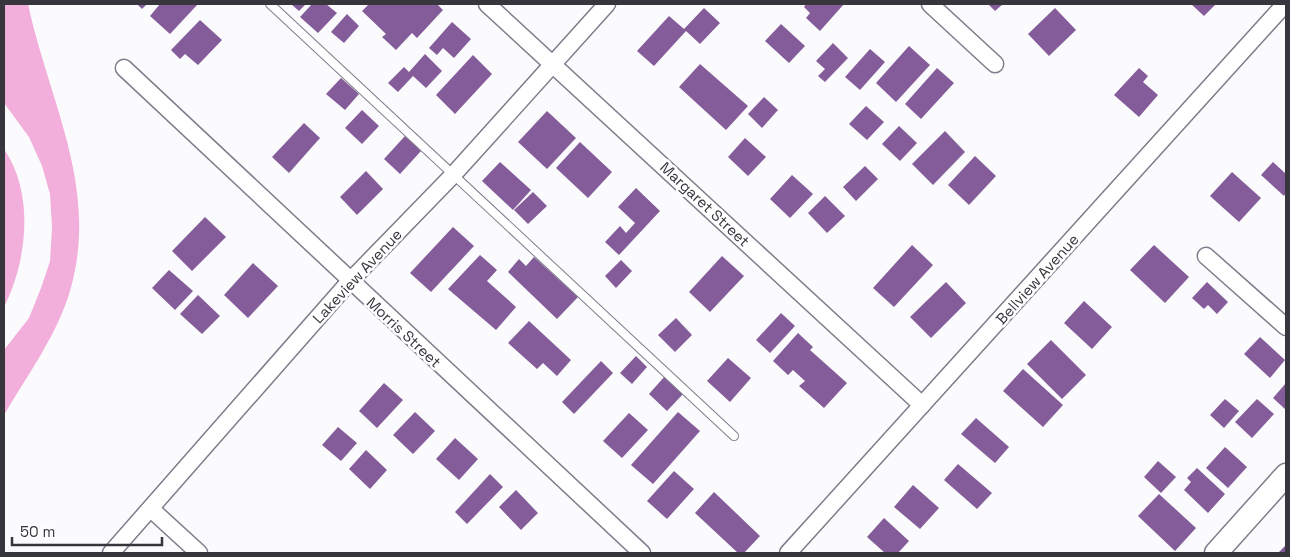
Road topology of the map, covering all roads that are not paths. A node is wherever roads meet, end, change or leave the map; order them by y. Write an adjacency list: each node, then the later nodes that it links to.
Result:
1 (270, 4): 9 (lane)
2 (487, 4): 6 (street, Margaret Street)
3 (607, 4): 6 (street, Lakeview Avenue)
4 (930, 4): 7 (street)
5 (1285, 4): 13 (street, Bellview Avenue)
6 (552, 64): 9 (street, Lakeview Avenue); 13 (street, Margaret Street)
7 (995, 64)
8 (124, 68): 11 (street, Morris Street)
9 (453, 175): 11 (street, Lakeview Avenue); 14 (lane)
10 (1206, 256): 12 (street)
11 (350, 282): 16 (street, Lakeview Avenue); 19 (street, Morris Street)
12 (1286, 327)
13 (922, 405): 20 (street, Bellview Avenue)
14 (734, 436)
15 (1286, 475): 21 (street)
16 (151, 509): 17 (street, Lakeview Avenue); 18 (street)
17 (111, 553)
18 (199, 553)
19 (642, 553)
20 (788, 553)
21 (1216, 553)

